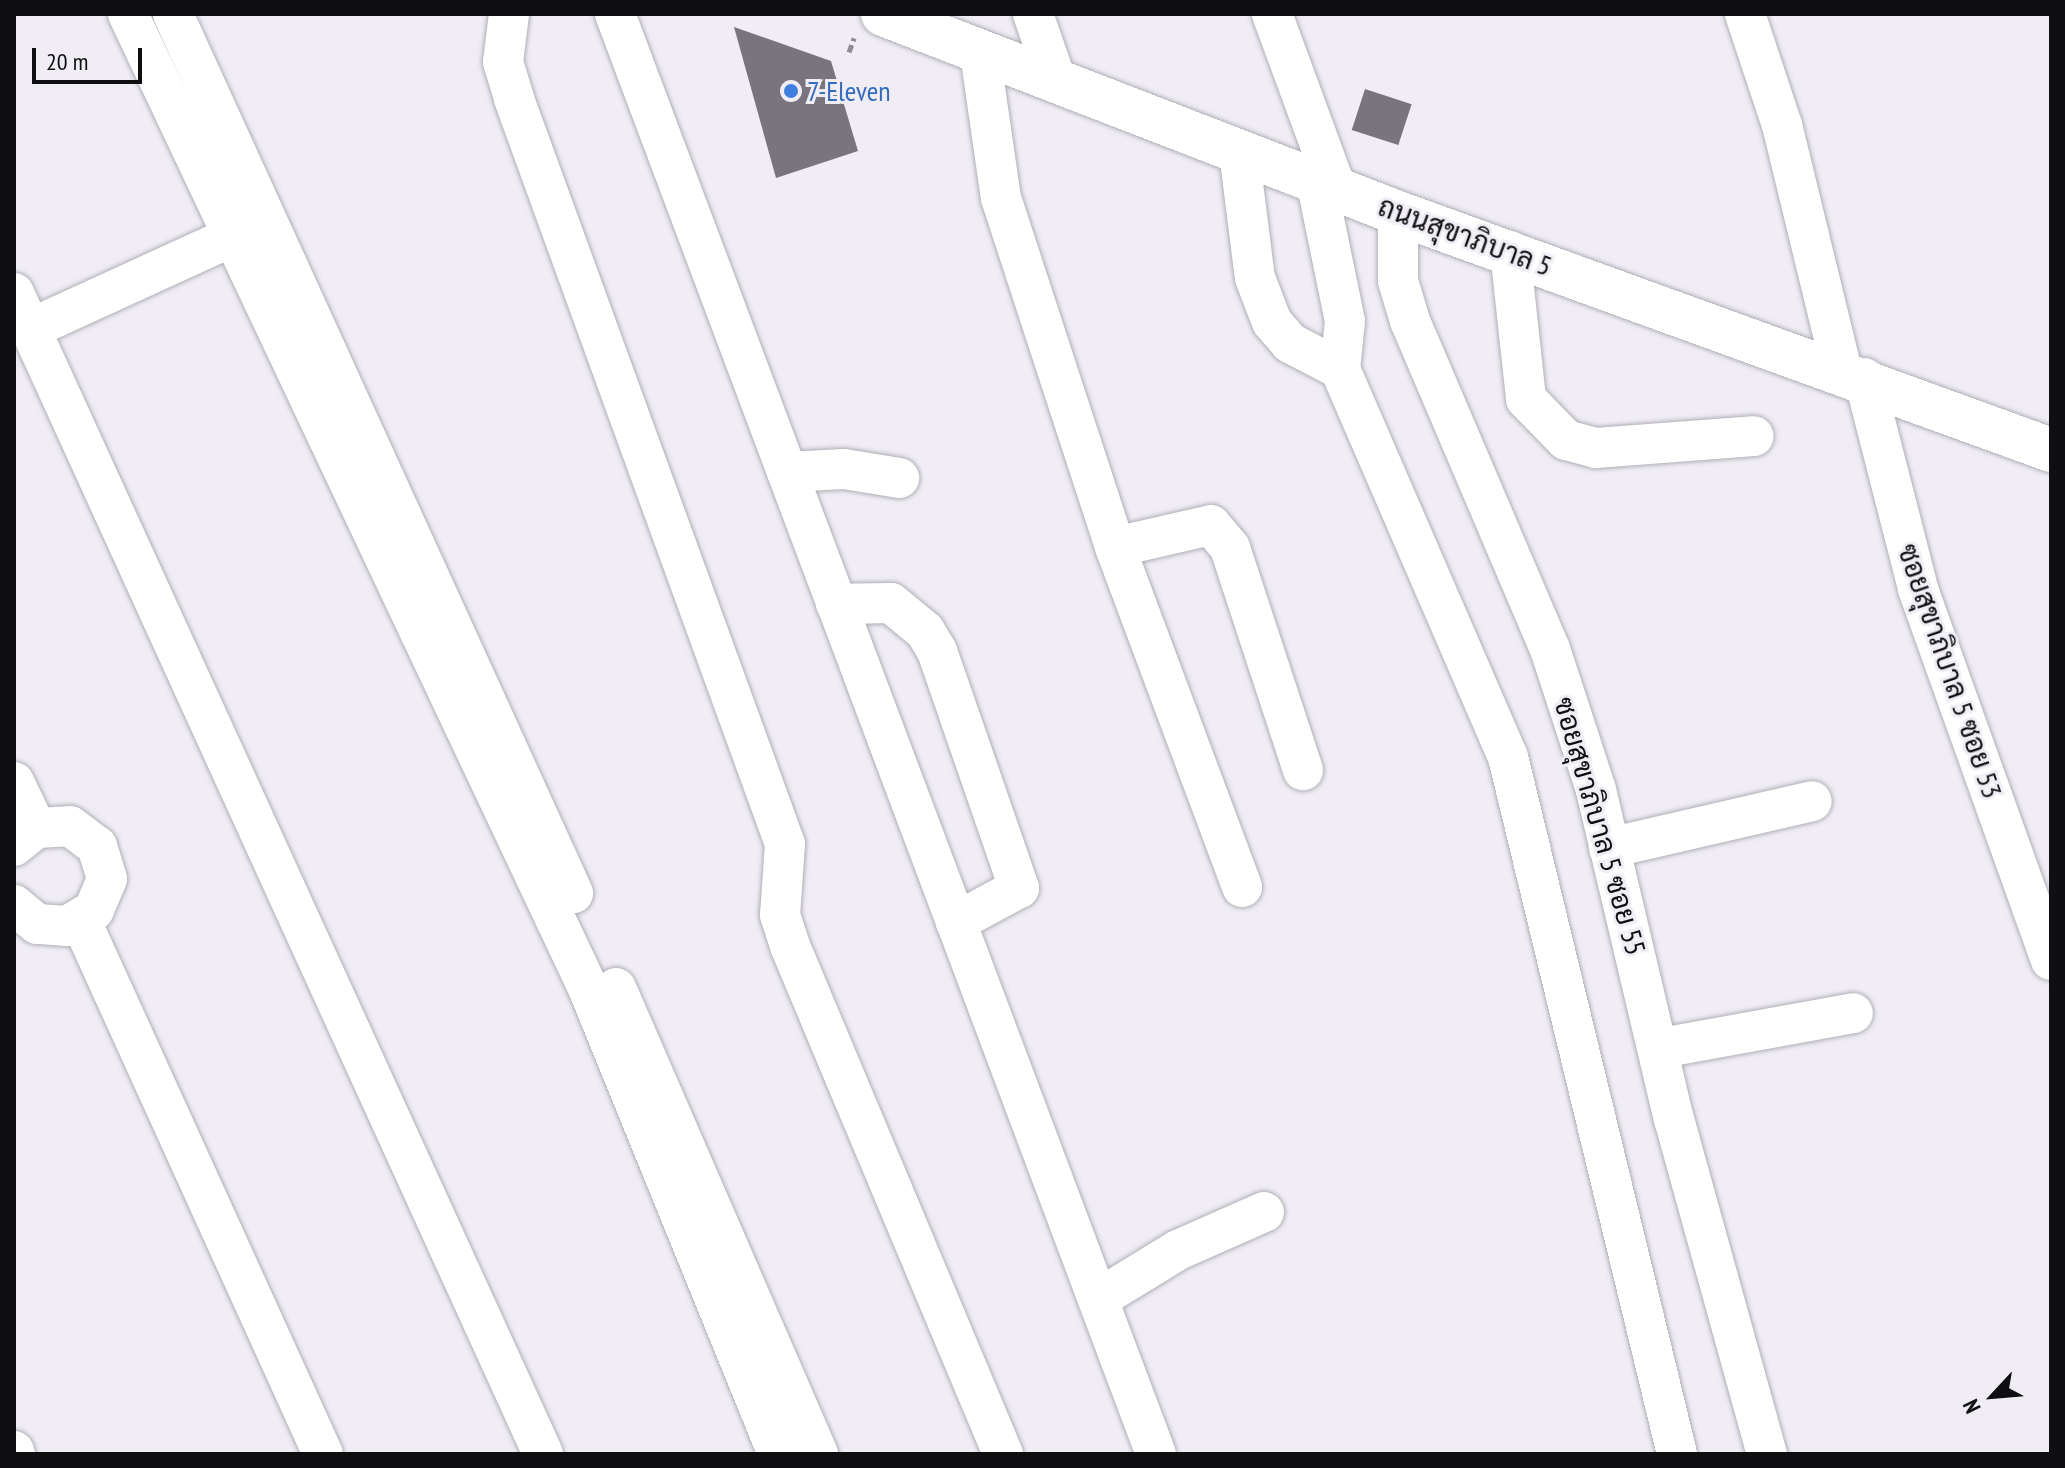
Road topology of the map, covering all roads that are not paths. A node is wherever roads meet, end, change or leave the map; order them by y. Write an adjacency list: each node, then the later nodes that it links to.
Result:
1 (128, 14): 14 (street)
2 (173, 14): 43 (street)
3 (509, 14): 44 (street)
4 (615, 14): 22 (street)
5 (883, 14): 9 (main road, ถนนสุขาภิบาล 5)
6 (1033, 14): 10 (street)
7 (1272, 14): 12 (street)
8 (1745, 14): 19 (street, ซอยสุขาภิบาล 5 ซอย 53)
9 (980, 53): 10 (main road, ถนนสุขาภิบาล 5); 24 (street)
10 (1055, 77): 11 (main road, ถนนสุขาภิบาล 5)
11 (1239, 152): 12 (main road, ถนนสุขาภิบาล 5); 18 (street)
12 (1326, 184): 13 (main road, ถนนสุขาภิบาล 5); 18 (street)
13 (1398, 213): 15 (main road, ถนนสุขาภิบาล 5); 30 (street, ซอยสุขาภิบาล 5 ซอย 55)
14 (233, 236): 17 (street); 42 (street)
15 (1510, 251): 19 (main road, ถนนสุขาภิบาล 5); 20 (street)
16 (14, 293): 17 (street)
17 (30, 329): 41 (street)
18 (1340, 369): 46 (street)
19 (1853, 374): 21 (main road, ถนนสุขาภิบาล 5); 35 (street, ซอยสุขาภิบาล 5 ซอย 53)
20 (1754, 436)
21 (2051, 450)
22 (787, 472): 23 (street); 25 (street)
23 (899, 478)
24 (1115, 547): 26 (street); 31 (street)
25 (836, 604): 34 (street); 34 (street)
26 (1303, 770)
27 (14, 782): 29 (street)
28 (1812, 801): 30 (street)
29 (25, 837): 33 (street)
30 (1609, 848): 37 (street, ซอยสุขาภิบาล 5 ซอย 55)
31 (1242, 887)
32 (14, 905): 33 (street)
33 (81, 921): 40 (street)
34 (956, 922): 39 (street)
35 (2051, 960)
36 (1853, 1013): 37 (street)
37 (1661, 1048): 47 (street, ซอยสุขาภิบาล 5 ซอย 55)
38 (1264, 1212): 39 (street)
39 (1098, 1299): 45 (street)
40 (323, 1454)
41 (543, 1454)
42 (778, 1454)
43 (818, 1454)
44 (1003, 1454)
45 (1156, 1454)
46 (1677, 1454)
47 (1767, 1454)

